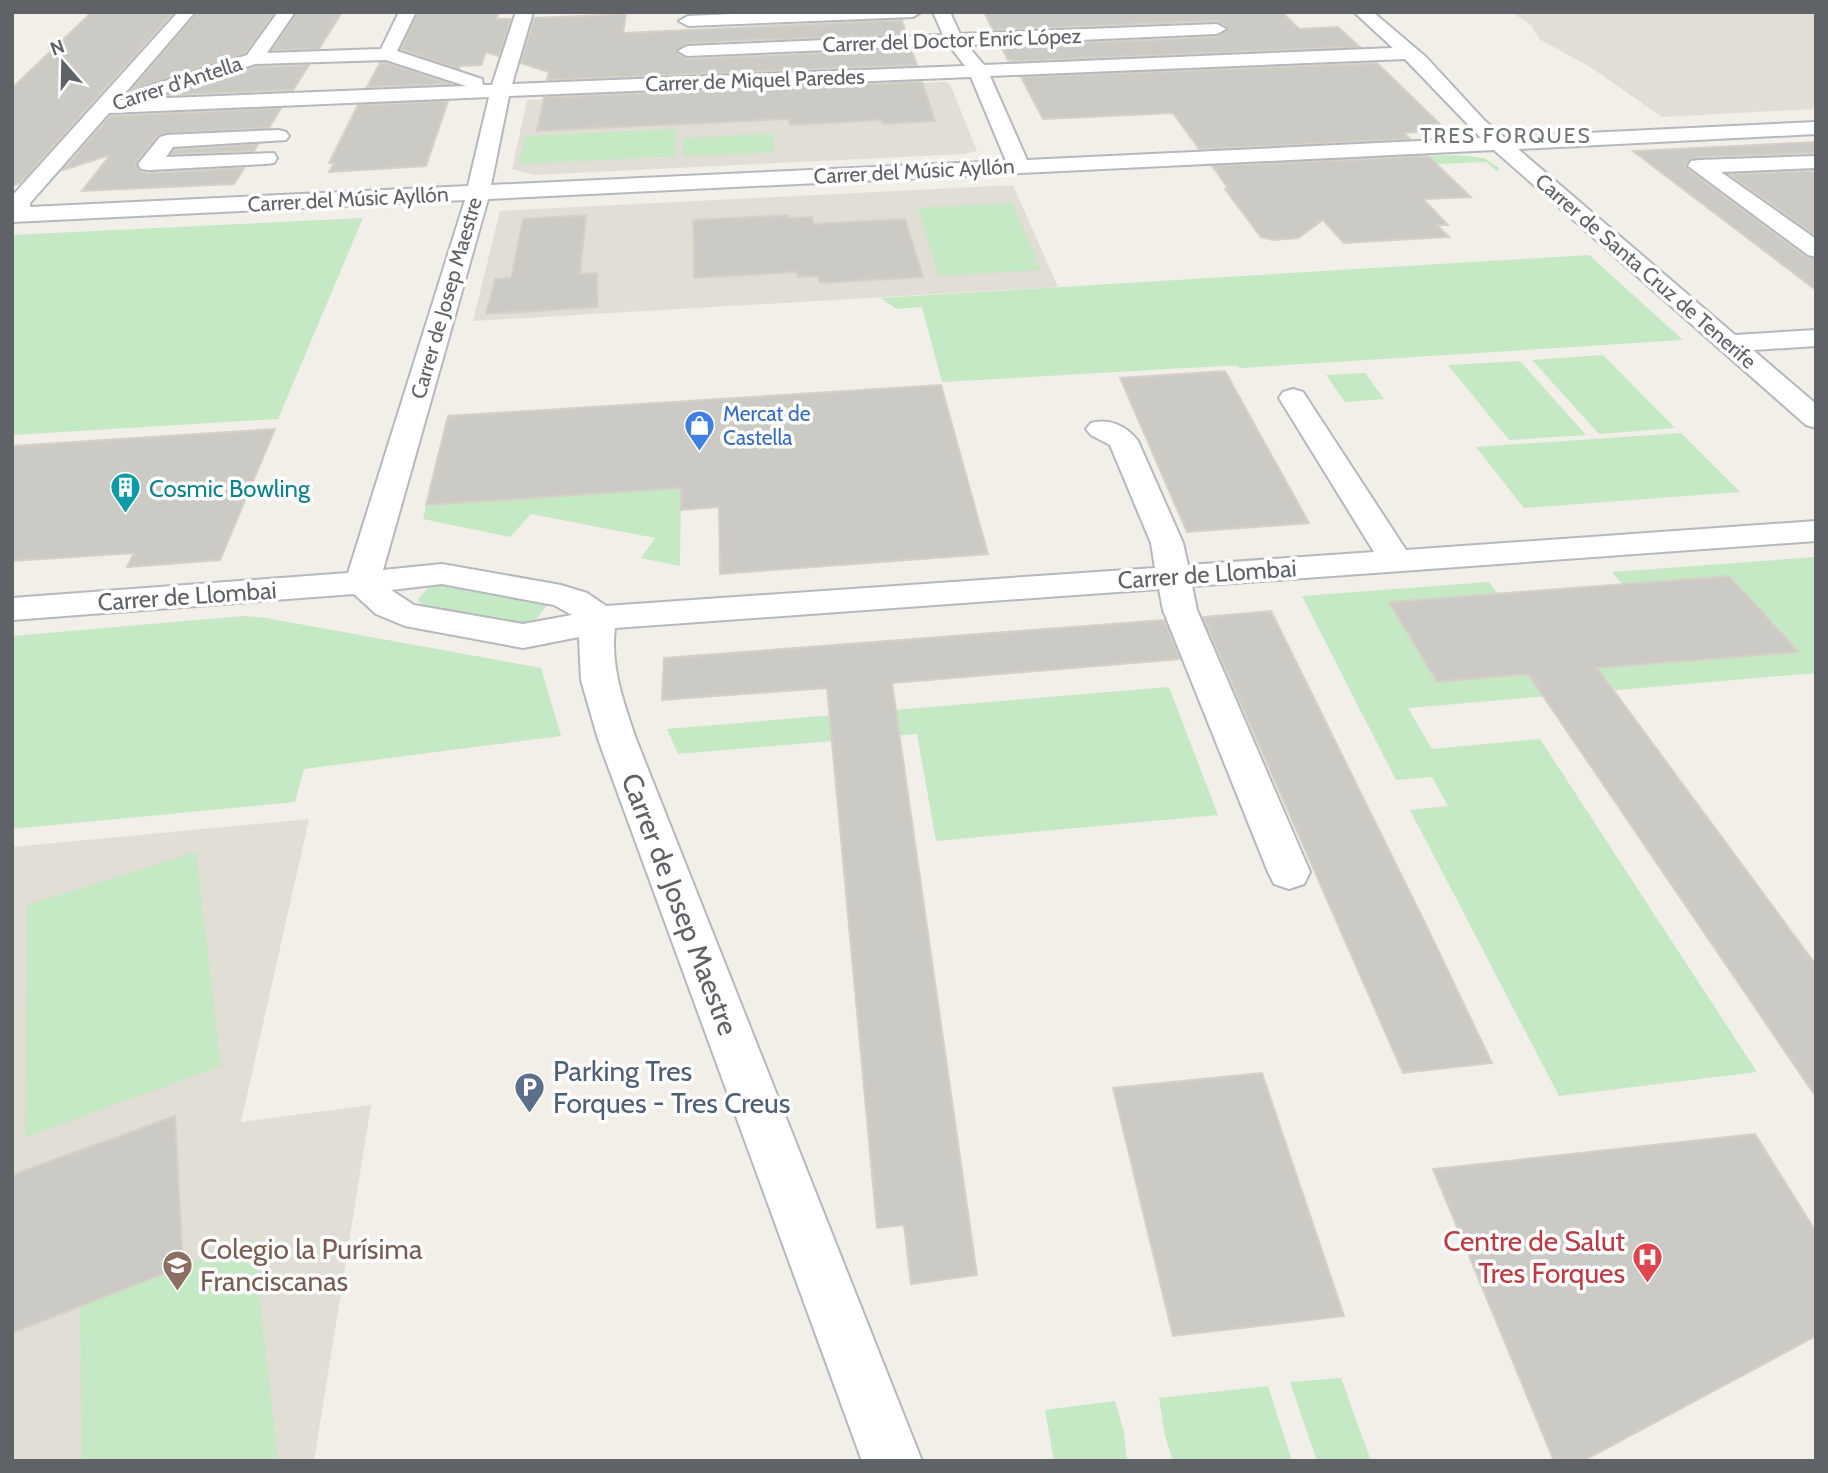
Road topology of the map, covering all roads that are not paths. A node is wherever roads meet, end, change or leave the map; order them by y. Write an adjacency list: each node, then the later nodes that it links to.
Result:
1 (187, 12): 23 (street)
2 (287, 12): 17 (street, Carrer d'Antella)
3 (408, 12): 15 (street)
4 (525, 12): 22 (street, Carrer de Josep Maestre)
5 (913, 12): 9 (street)
6 (1202, 12): 11 (street)
7 (1362, 12): 16 (street, Carrer de Santa Cruz de Tenerife)
8 (1077, 14): 12 (street)
9 (688, 16): 14 (street)
10 (947, 17): 13 (street)
11 (1217, 29): 12 (street, Carrer del Doctor Enric López); 18 (street)
12 (1090, 34): 13 (street, Carrer del Doctor Enric López)
13 (954, 40): 14 (street, Carrer del Doctor Enric López); 19 (street)
14 (687, 51): 20 (street)
15 (387, 54): 17 (street, Carrer d'Antella); 22 (street, Carrer d'Antella)
16 (1414, 57): 18 (street, Carrer de Miquel Paredes); 26 (street, Carrer de Santa Cruz de Tenerife); 27 (street, Carrer de Santa Cruz de Tenerife)
17 (253, 59): 23 (street, Carrer d'Antella)
18 (1245, 60): 19 (street, Carrer de Miquel Paredes)
19 (978, 70): 20 (street, Carrer de Miquel Paredes); 29 (street)
20 (686, 83): 22 (street, Carrer de Miquel Paredes)
21 (300, 99): 22 (street, Carrer de Miquel Paredes); 23 (street, Carrer de Miquel Paredes); 24 (street)
22 (498, 100): 24 (street, Carrer de Miquel Paredes); 31 (street, Carrer de Josep Maestre)
23 (101, 107): 32 (street)
24 (284, 128): 24 (street, Carrer de Miquel Paredes)
25 (1813, 130): 26 (street, Carrer del Músic Ayllón)
26 (1532, 141): 27 (street, Carrer del Músic Ayllón); 30 (street, Carrer de Santa Cruz de Tenerife)
27 (1500, 144): 29 (street, Carrer del Músic Ayllón); 37 (street, Carrer de Santa Cruz de Tenerife)
28 (1816, 162): 33 (street)
29 (1019, 166): 31 (street, Carrer del Músic Ayllón)
30 (1585, 188)
31 (478, 193): 32 (street, Carrer del Músic Ayllón); 45 (street, Carrer de Josep Maestre)
32 (20, 215)
33 (1816, 250)
34 (1742, 320): 36 (street, Carrer de Santa Cruz de Tenerife)
35 (1816, 338): 36 (street)
36 (1766, 341): 37 (street); 38 (street, Carrer de Santa Cruz de Tenerife)
37 (1729, 343): 40 (street, Carrer de Santa Cruz de Tenerife)
38 (1787, 360)
39 (1293, 398): 43 (street)
40 (1816, 419)
41 (1101, 429): 44 (street)
42 (1816, 531): 43 (street, Carrer de Llombai)
43 (1396, 561): 44 (street, Carrer de Llombai)
44 (1174, 577): 47 (street, Carrer de Llombai); 48 (street)
45 (362, 583): 46 (street, Carrer de Llombai); 47 (street, Carrer de Llombai); 47 (street, Carrer de Llombai)
46 (12, 609)
47 (599, 618): 49 (street, Carrer de Josep Maestre)
48 (1289, 872)
49 (892, 1461)

